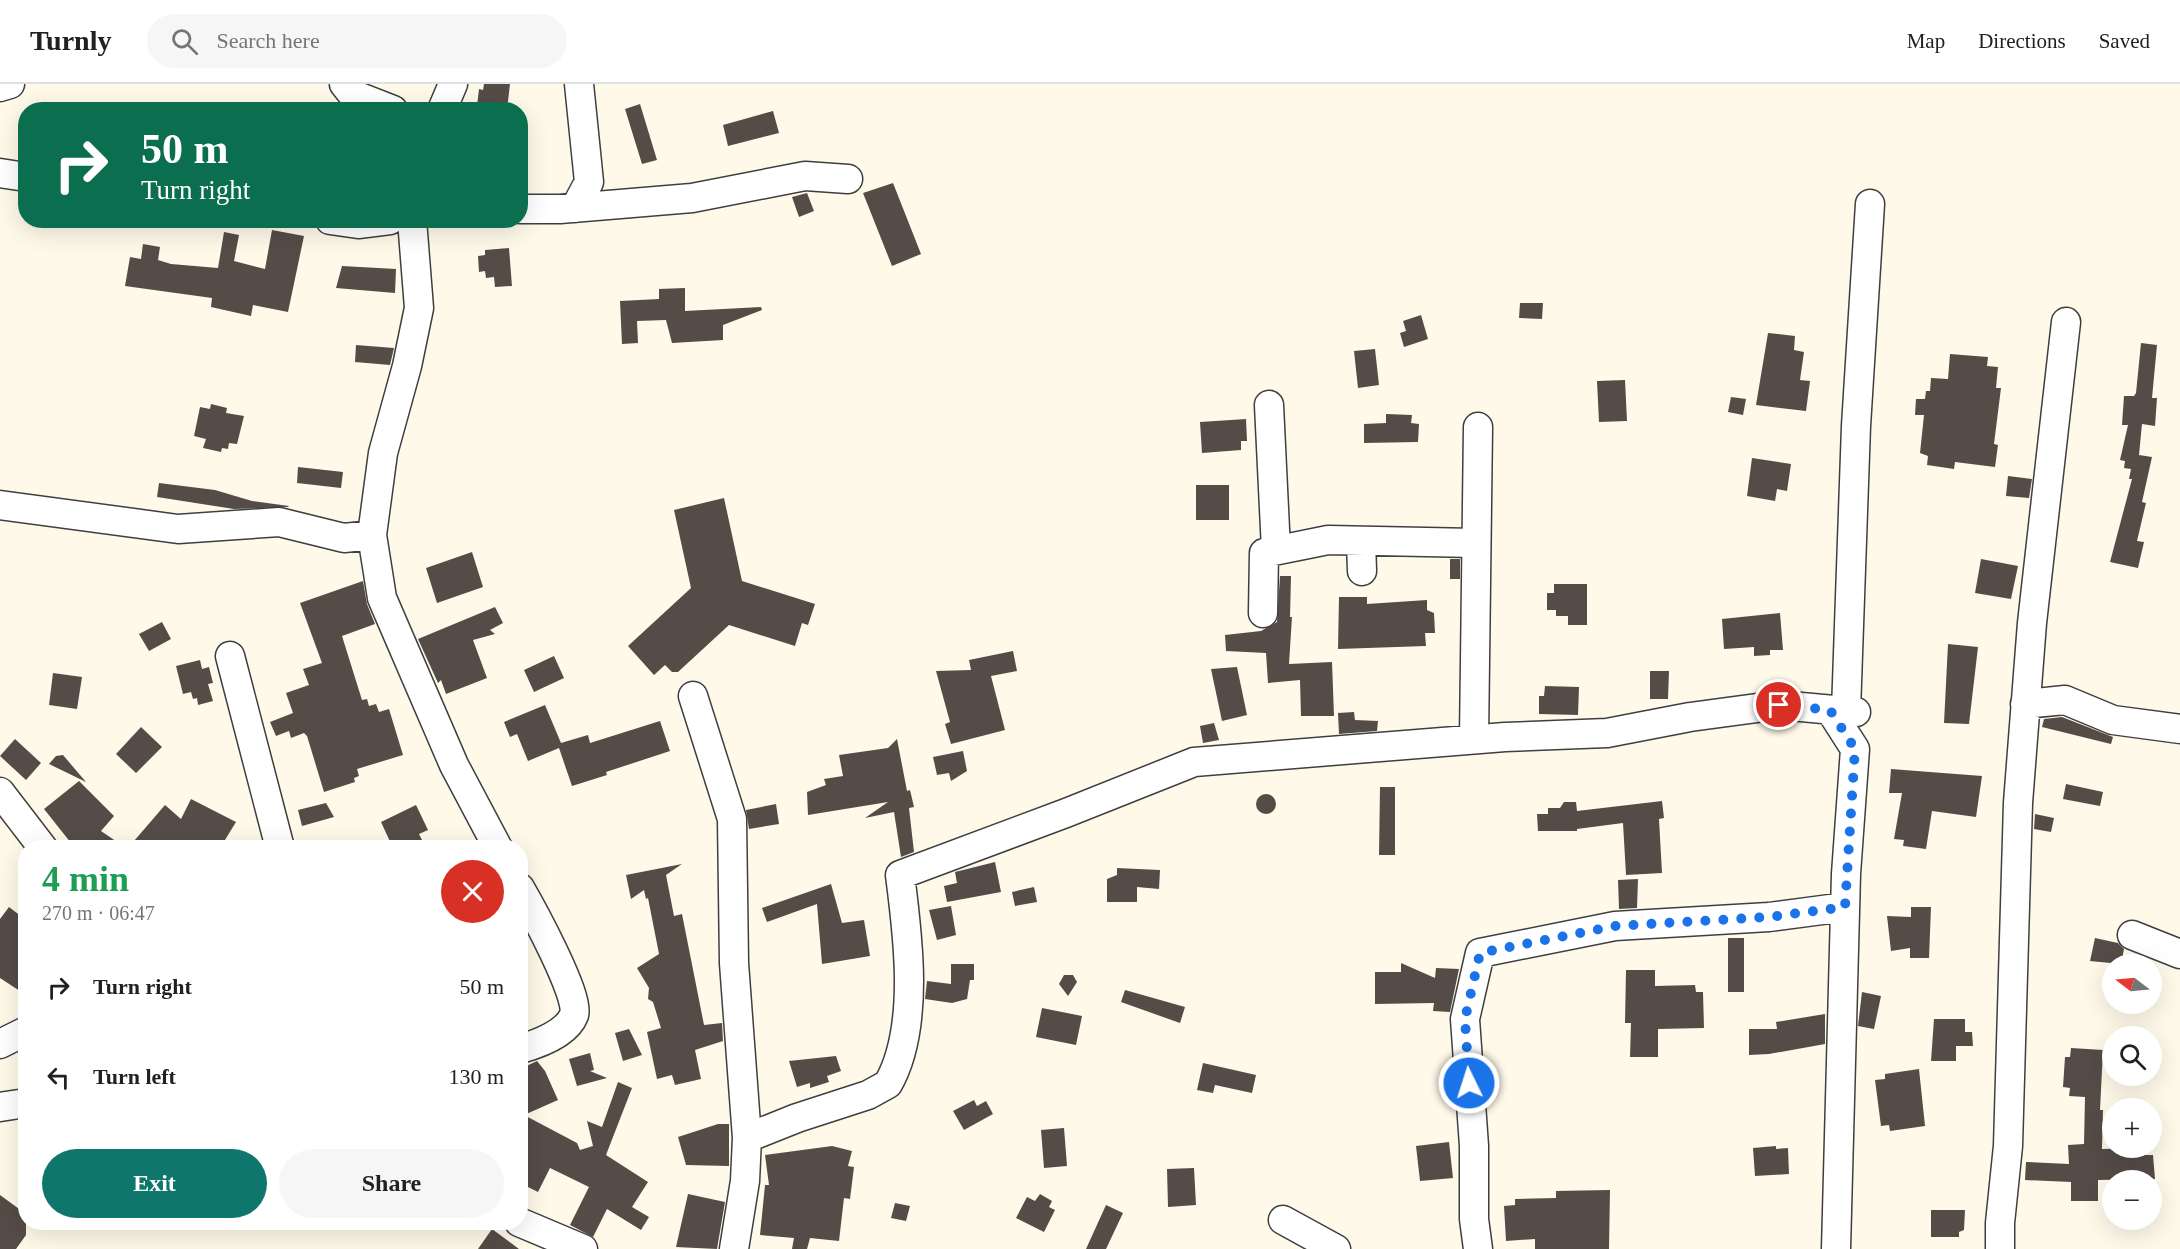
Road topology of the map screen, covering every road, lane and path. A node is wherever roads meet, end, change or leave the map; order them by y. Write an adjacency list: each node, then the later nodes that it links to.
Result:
1 (10, 84): 5 (street)
2 (344, 84): 6 (street)
3 (453, 84): 7 (street)
4 (579, 84): 12 (street)
5 (0, 87)
6 (372, 102)
7 (445, 102)
8 (0, 173): 9 (street)
9 (18, 176)
10 (848, 179): 12 (street)
11 (1870, 204): 28 (street)
12 (575, 208): 13 (street)
13 (528, 209)
14 (413, 228): 19 (street)
15 (2066, 322): 27 (street)
16 (1269, 405): 22 (street)
17 (1478, 427): 21 (street)
18 (0, 505): 19 (street)
19 (372, 535): 34 (street)
20 (1361, 541): 21 (street); 22 (street); 23 (street)
21 (1475, 543): 30 (street)
22 (1270, 551): 24 (street)
23 (1362, 571)
24 (1263, 613)
25 (230, 656): 33 (street)
26 (693, 696): 44 (street)
27 (2025, 704): 29 (street); 52 (street)
28 (1844, 711): 30 (street); 36 (street)
29 (2180, 729)
30 (1474, 739): 44 (street)
31 (0, 792): 32 (street)
32 (38, 840)
33 (278, 840)
34 (494, 840)
35 (528, 904): 41 (street)
36 (1845, 907): 50 (street); 51 (street)
37 (2132, 935): 38 (street)
38 (2180, 954)
39 (18, 1035): 40 (street)
40 (0, 1044)
41 (528, 1046)
42 (18, 1104): 43 (street)
43 (0, 1107)
44 (747, 1138): 48 (street)
45 (1283, 1220): 49 (street)
46 (528, 1226): 47 (street)
47 (583, 1249)
48 (734, 1249)
49 (1336, 1249)
50 (1478, 1249)
51 (1836, 1249)
52 (2000, 1249)

